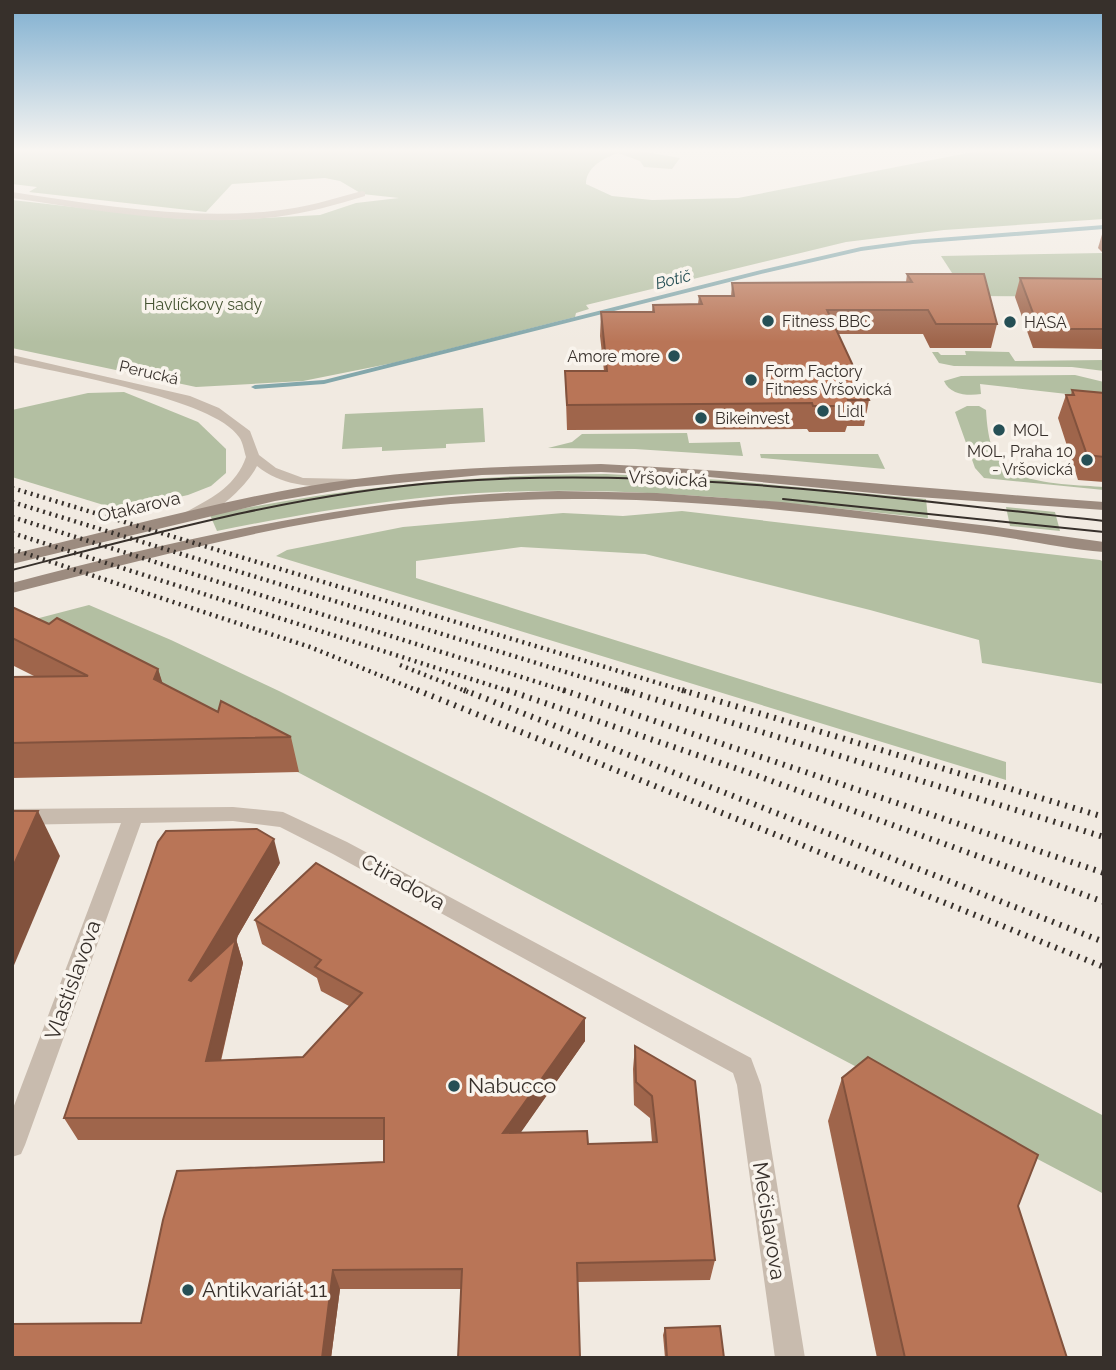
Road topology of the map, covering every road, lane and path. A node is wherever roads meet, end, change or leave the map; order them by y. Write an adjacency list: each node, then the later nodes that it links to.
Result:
1 (165, 215): 2 (street)
2 (262, 215)
3 (12, 358): 4 (street, Perucká)
4 (253, 457): 5 (street); 8 (street)
5 (356, 483): 6 (main road, Vršovická); 7 (main road, Vršovická)
6 (275, 497): 8 (main road, Otakarova)
7 (1104, 506)
8 (191, 515): 10 (main road, Otakarova)
9 (1102, 548): 11 (main road, Vršovická)
10 (12, 559)
11 (12, 587)
12 (134, 815): 13 (street, Ctiradova); 14 (street, Ctiradova); 15 (street, Vlastislavova)
13 (12, 817)
14 (749, 1085): 16 (street, Mečislavova)
15 (12, 1145)
16 (790, 1358)

